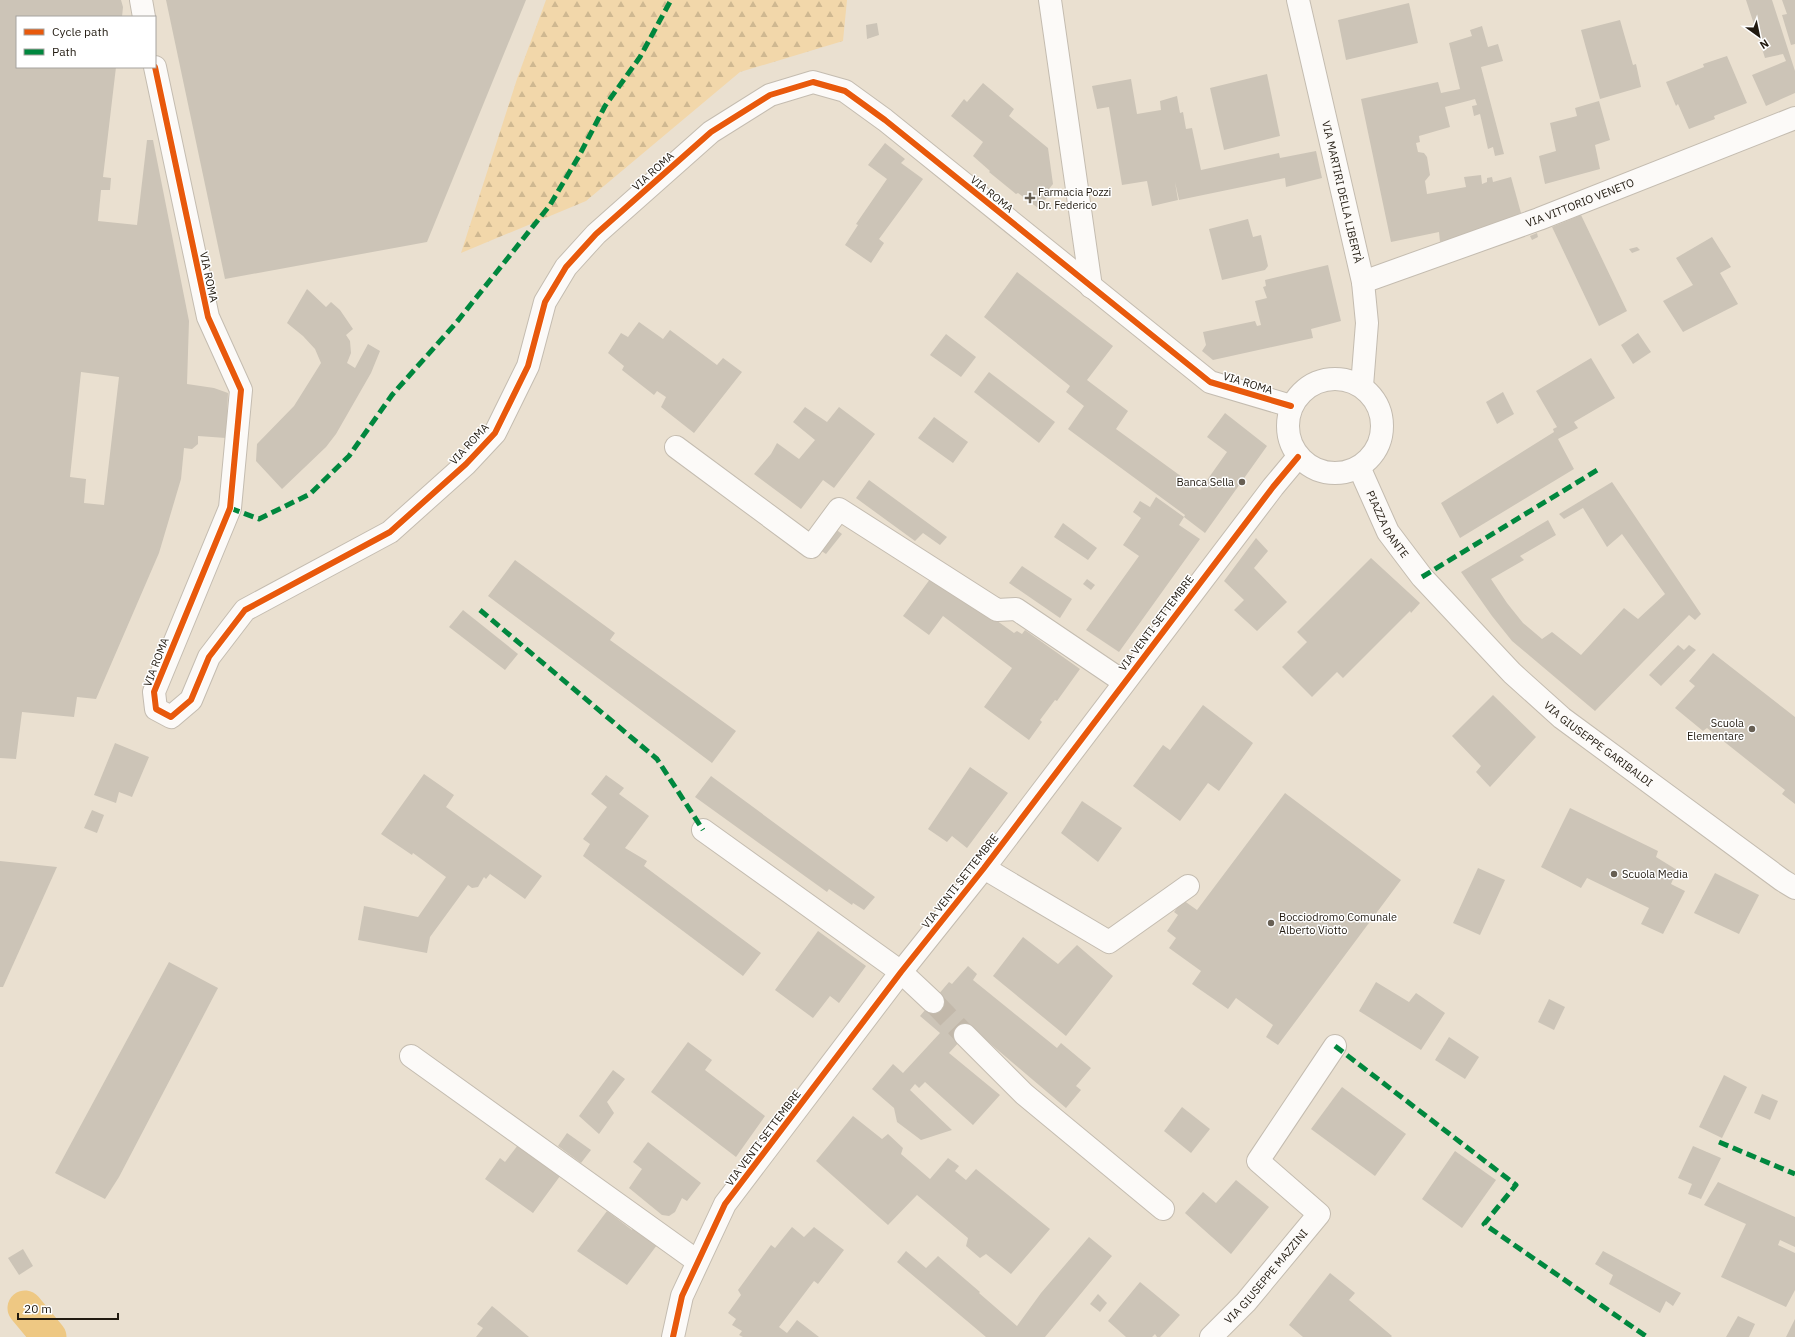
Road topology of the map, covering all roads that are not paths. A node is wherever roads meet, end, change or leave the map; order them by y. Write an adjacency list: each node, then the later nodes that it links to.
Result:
1 (141, 0): 4 (street)
2 (1050, 0): 8 (street)
3 (1298, 0): 7 (street, VIA MARTIRI DELLA LIBERTÀ)
4 (144, 16)
5 (155, 68): 8 (street, VIA ROMA)
6 (1795, 118): 7 (street, VIA VITTORIO VENETO)
7 (1362, 282): 9 (street, VIA MARTIRI DELLA LIBERTÀ)
8 (1091, 287): 10 (street, VIA ROMA)
9 (1362, 386): 10 (street); 13 (street)
10 (1291, 406): 12 (street)
11 (676, 447): 15 (street)
12 (1298, 457): 13 (street); 15 (street, VIA VENTI SETTEMBRE)
13 (1359, 467): 14 (street, PIAZZA DANTE)
14 (1422, 577): 19 (street, VIA GIUSEPPE GARIBALDI)
15 (1124, 682): 17 (street, VIA VENTI SETTEMBRE)
16 (703, 830): 20 (street)
17 (984, 868): 18 (street); 20 (street, VIA VENTI SETTEMBRE)
18 (1188, 886)
19 (1795, 888)
20 (901, 972): 21 (street); 26 (street, VIA VENTI SETTEMBRE)
21 (933, 1002)
22 (966, 1036): 25 (street)
23 (1335, 1046): 28 (street, VIA GIUSEPPE MAZZINI)
24 (411, 1056): 26 (street)
25 (1163, 1209)
26 (697, 1261): 27 (street, VIA VENTI SETTEMBRE)
27 (673, 1337)
28 (1211, 1337)

